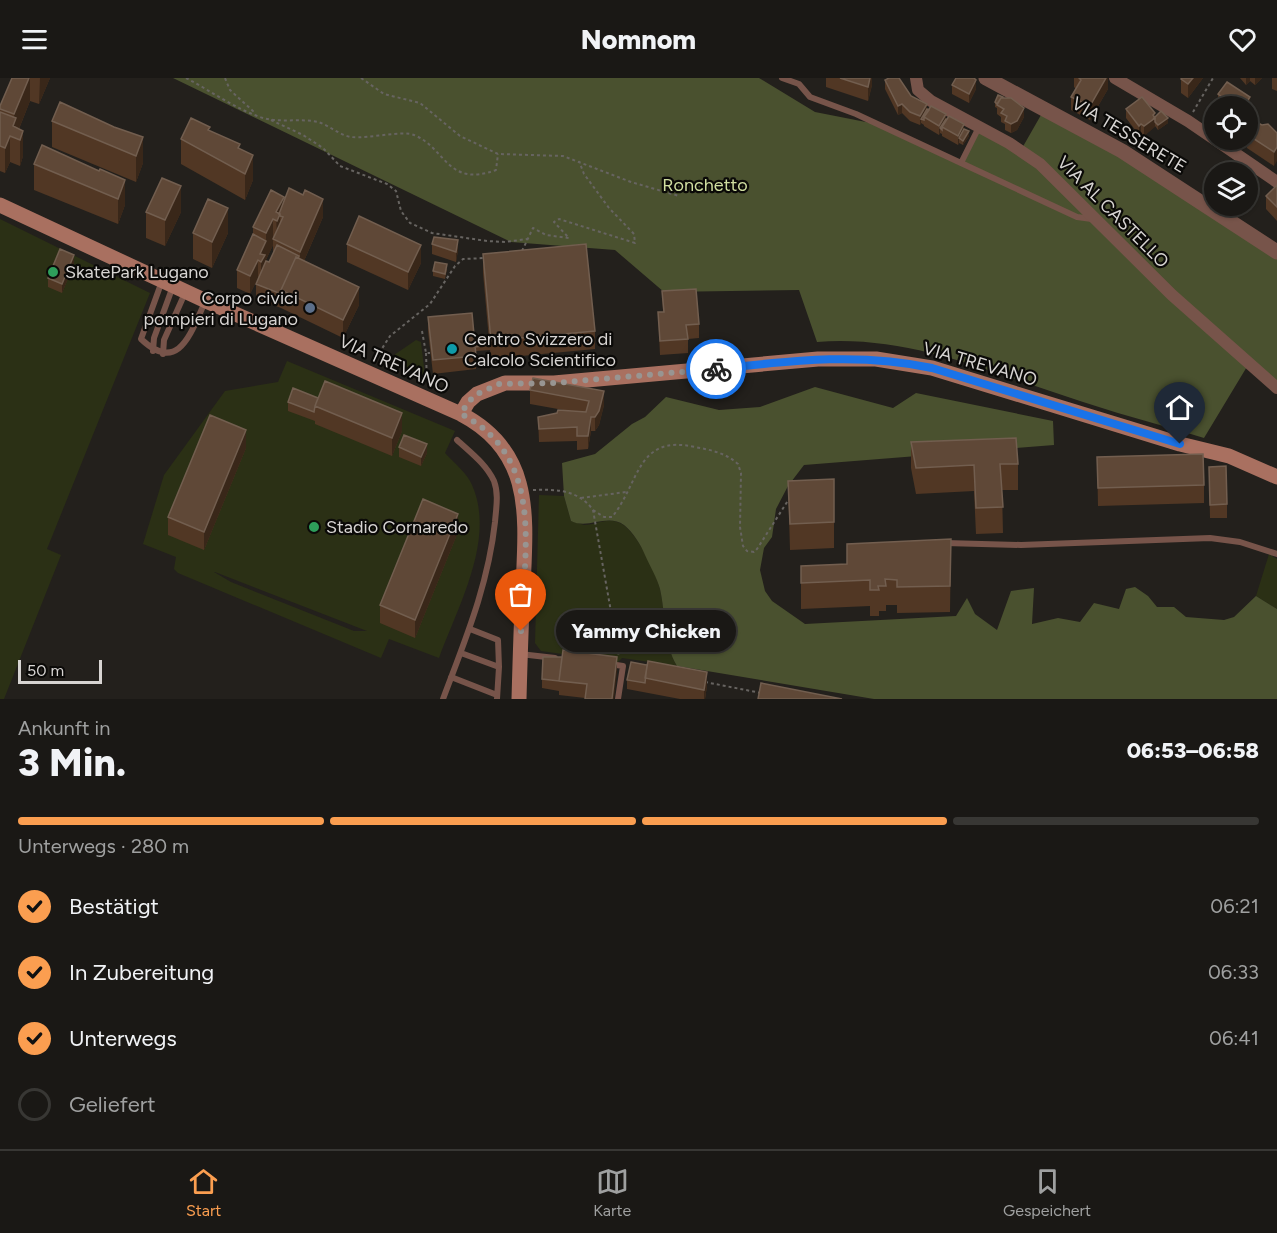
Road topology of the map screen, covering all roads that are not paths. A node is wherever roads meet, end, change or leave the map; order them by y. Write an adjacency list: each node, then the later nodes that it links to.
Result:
1 (782, 78): 6 (lane)
2 (916, 78): 5 (street, VIA AL CASTELLO)
3 (986, 78): 10 (street, VIA TESSERETE)
4 (1115, 78): 7 (street)
5 (979, 126): 6 (lane); 9 (street, VIA AL CASTELLO)
6 (961, 163): 9 (lane)
7 (1277, 182)
8 (0, 205): 11 (main road, VIA TREVANO)
9 (1094, 219): 15 (street, VIA AL CASTELLO)
10 (1277, 252)
11 (173, 286): 12 (main road, VIA TREVANO); 13 (lane); 13 (lane); 14 (lane)
12 (206, 301): 14 (lane); 16 (main road, VIA TREVANO)
13 (153, 351): 14 (lane)
14 (162, 354)
15 (1277, 388)
16 (461, 414): 18 (main road, VIA TREVANO); 22 (main road)
17 (457, 440): 21 (lane)
18 (1277, 477)
19 (932, 543): 20 (lane)
20 (1277, 554)
21 (470, 629): 23 (lane); 26 (lane)
22 (520, 653): 24 (lane); 30 (main road)
23 (461, 654): 26 (lane); 27 (lane)
24 (565, 659)
25 (598, 663): 31 (lane)
26 (499, 667): 28 (lane)
27 (451, 677): 28 (lane); 29 (lane)
28 (497, 697)
29 (443, 699)
30 (519, 699)
31 (618, 699)

